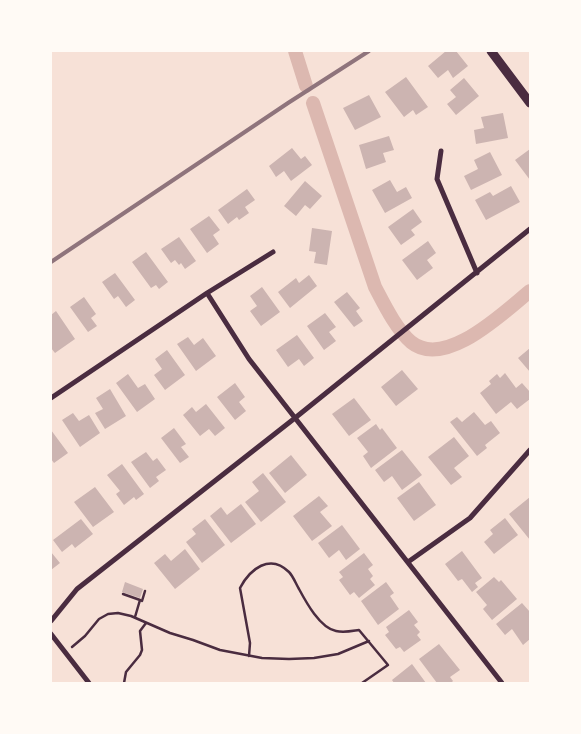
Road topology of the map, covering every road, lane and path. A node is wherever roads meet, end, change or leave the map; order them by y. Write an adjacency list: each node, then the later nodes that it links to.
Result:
1 (490, 51): 2 (street)
2 (530, 103)
3 (441, 151): 6 (street)
4 (530, 229): 6 (street)
5 (273, 252): 7 (street)
6 (477, 273): 9 (street)
7 (207, 293): 8 (street); 9 (street)
8 (51, 398)
9 (295, 418): 11 (street); 16 (street)
10 (530, 450): 11 (street)
11 (408, 562): 25 (street)
12 (145, 591): 14 (path)
13 (122, 594): 14 (path)
14 (140, 600): 15 (path)
15 (135, 617): 17 (path); 20 (path)
16 (51, 621)
17 (146, 623): 21 (path); 23 (path)
18 (51, 634): 20 (street)
19 (369, 641): 21 (path); 21 (path); 24 (path)
20 (65, 652): 22 (street)
21 (249, 656)
22 (89, 683)
23 (124, 683)
24 (362, 683)
25 (502, 683)

